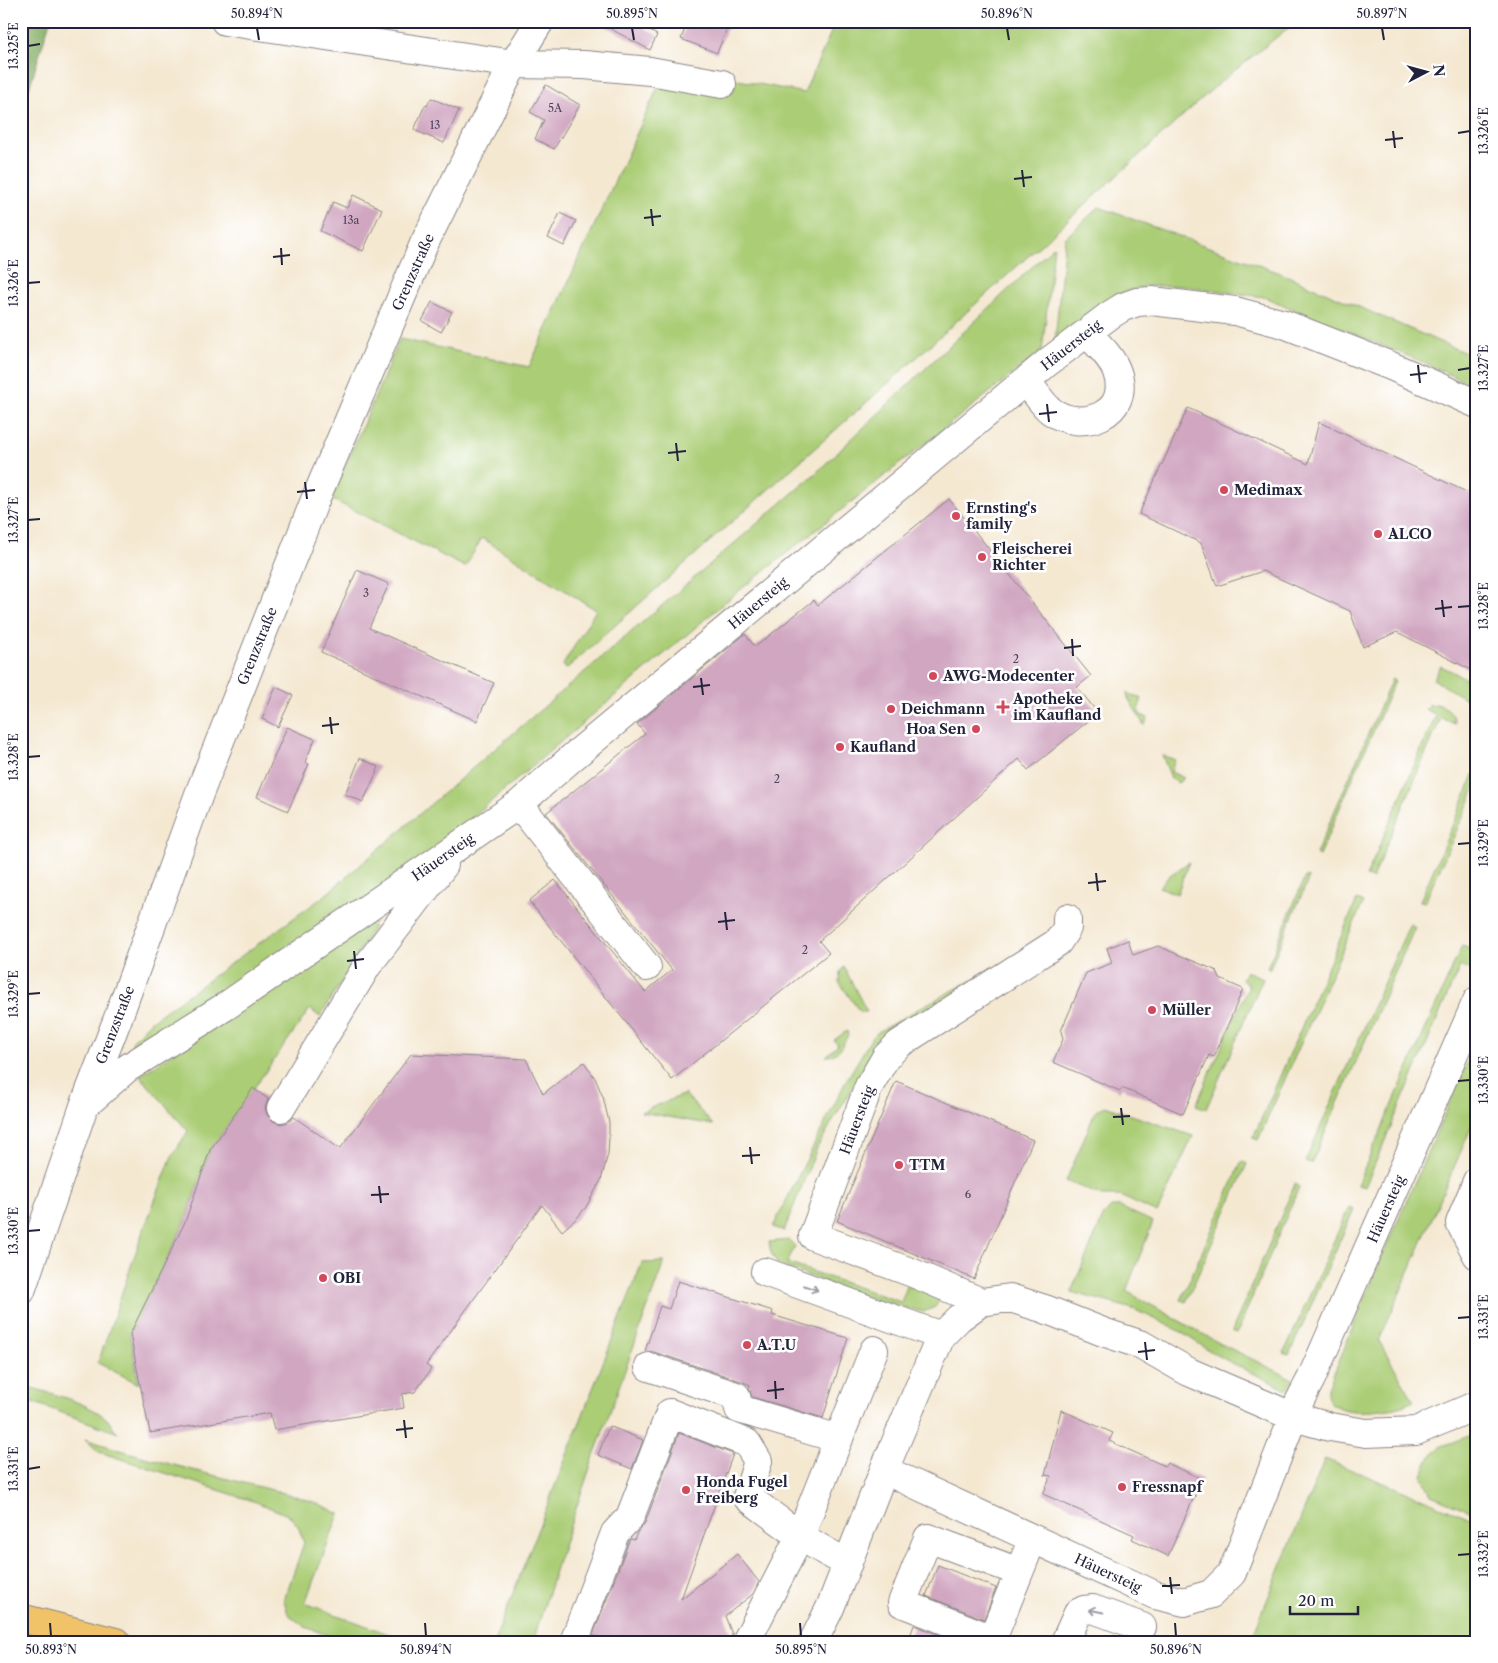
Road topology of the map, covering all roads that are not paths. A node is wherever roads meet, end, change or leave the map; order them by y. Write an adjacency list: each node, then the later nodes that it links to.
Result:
1 (225, 21): 3 (street)
2 (540, 21): 3 (street, Grenzstraße)
3 (514, 64): 4 (street); 13 (street, Grenzstraße)
4 (722, 84)
5 (1087, 332): 6 (street, Häuersteig); 6 (street); 7 (street, Häuersteig)
6 (1026, 381): 8 (street, Häuersteig)
7 (1477, 404)
8 (518, 804): 9 (street, Häuersteig); 11 (street)
9 (459, 846): 13 (street, Häuersteig); 14 (street)
10 (1067, 918): 19 (street, Häuersteig)
11 (647, 967)
12 (1477, 1001): 24 (street, Häuersteig)
13 (84, 1106): 18 (street, Grenzstraße)
14 (281, 1108)
15 (1477, 1181): 16 (street)
16 (1477, 1255)
17 (765, 1272): 20 (street, one-way to 20)
18 (21, 1291)
19 (981, 1302): 20 (street); 24 (street)
20 (941, 1336): 26 (street)
21 (874, 1350): 25 (street)
22 (649, 1367): 25 (street)
23 (1477, 1405): 24 (street)
24 (1294, 1417): 28 (street, Häuersteig)
25 (839, 1438): 27 (street)
26 (884, 1470): 28 (street, Häuersteig); 29 (street)
27 (800, 1536): 29 (street); 36 (street); 37 (street)
28 (1032, 1538): 30 (street)
29 (848, 1563): 31 (street)
30 (1018, 1572): 34 (street); 34 (street)
31 (830, 1608): 38 (street); 39 (street)
32 (21, 1618): 35 (main road)
33 (1142, 1627): 40 (street, one-way to 40)
34 (992, 1640)
35 (116, 1642)
36 (574, 1642)
37 (746, 1642)
38 (813, 1642)
39 (821, 1642)
40 (1065, 1642)

